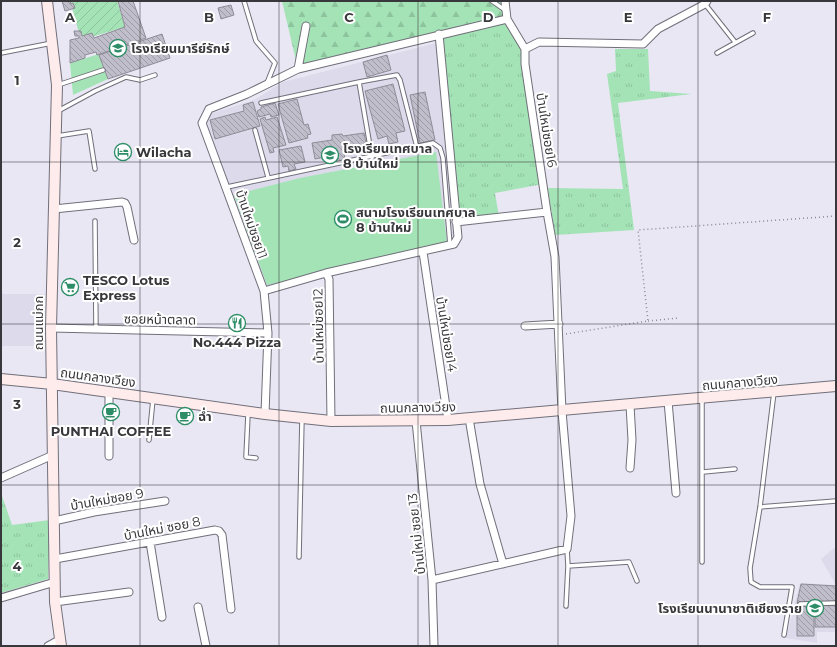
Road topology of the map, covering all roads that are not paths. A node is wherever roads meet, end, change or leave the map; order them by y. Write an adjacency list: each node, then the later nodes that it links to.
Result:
1 (47, 1): 12 (main road, ถนนแม่กก)
2 (244, 1): 21 (lane)
3 (492, 1): 6 (lane)
4 (505, 1): 6 (street)
5 (706, 2): 11 (lane); 13 (street)
6 (506, 11): 7 (street)
7 (507, 19): 10 (street, บ้านใหม่ซอย11); 13 (street)
8 (306, 26): 16 (street)
9 (753, 33): 11 (lane)
10 (439, 34): 16 (street, บ้านใหม่ซอย11); 34 (street)
11 (735, 42): 15 (lane)
12 (53, 43): 14 (lane); 20 (main road, ถนนแม่กก)
13 (525, 49): 32 (street, บ้านใหม่ซอย16)
14 (1, 53)
15 (717, 53)
16 (298, 69): 21 (street, บ้านใหม่ซอย11)
17 (103, 70): 20 (lane)
18 (155, 75): 23 (lane)
19 (359, 82): 22 (lane); 26 (lane); 27 (lane)
20 (57, 85): 23 (main road, ถนนแม่กก)
21 (266, 85): 30 (street, บ้านใหม่ซอย11)
22 (261, 103)
23 (57, 112): 25 (main road, ถนนแม่กก)
24 (255, 130): 29 (lane)
25 (56, 136): 28 (lane); 31 (main road, ถนนแม่กก)
26 (417, 147): 27 (lane); 36 (lane)
27 (372, 158): 29 (lane)
28 (95, 169)
29 (268, 178): 30 (lane)
30 (227, 187): 39 (street, บ้านใหม่ซอย11)
31 (54, 209): 35 (street); 42 (main road, ถนนแม่กก)
32 (547, 212): 34 (street); 40 (street, บ้านใหม่ซอย16)
33 (95, 221): 43 (lane)
34 (456, 222): 36 (street)
35 (134, 240)
36 (450, 245): 37 (street)
37 (423, 252): 38 (street); 59 (street, บ้านใหม่ซอย14)
38 (326, 273): 39 (street, บ้านใหม่ซอย12); 60 (street, บ้านใหม่ซอย12)
39 (264, 291): 44 (street, บ้านใหม่ซอย11)
40 (559, 324): 41 (street); 54 (street, บ้านใหม่ซอย16)
41 (525, 326)
42 (50, 328): 43 (street, ซอยหน้าตลาด); 46 (main road, ถนนแม่กก)
43 (96, 329): 44 (street, ซอยหน้าตลาด)
44 (268, 334): 56 (street, บ้านใหม่ซอย11)
45 (1, 378): 46 (main road, ถนนกลางเวียง)
46 (52, 384): 49 (main road, ถนนกลางเวียง); 63 (main road, ถนนแม่กก)
47 (836, 386): 48 (main road, ถนนกลางเวียง)
48 (774, 391): 51 (main road, ถนนกลางเวียง); 73 (lane)
49 (109, 392): 50 (main road, ถนนกลางเวียง); 64 (street)
50 (153, 398): 55 (main road, ถนนกลางเวียง); 62 (lane)
51 (702, 398): 52 (main road, ถนนกลางเวียง); 68 (lane)
52 (668, 401): 53 (main road, ถนนกลางเวียง); 70 (street)
53 (630, 405): 54 (main road, ถนนกลางเวียง); 66 (street)
54 (562, 411): 58 (main road, ถนนกลางเวียง); 76 (street, บ้านใหม่ซอย16)
55 (248, 412): 56 (main road, ถนนกลางเวียง); 65 (lane)
56 (265, 414): 57 (main road, ถนนกลางเวียง)
57 (302, 418): 60 (main road, ถนนกลางเวียง); 77 (lane)
58 (469, 418): 59 (main road, ถนนกลางเวียง); 80 (street)
59 (448, 420): 61 (main road, ถนนกลางเวียง)
60 (332, 421): 61 (main road, ถนนกลางเวียง)
61 (416, 421): 82 (street, บ้านใหม่ ซอย 13)
62 (150, 440)
63 (53, 455): 69 (street); 74 (main road, ถนนแม่กก)
64 (109, 456)
65 (256, 458)
66 (630, 468)
67 (736, 468): 68 (lane)
68 (703, 472): 79 (lane)
69 (1, 478)
70 (676, 493)
71 (165, 501): 74 (street, บ้านใหม่ซอย 9)
72 (836, 501): 73 (lane)
73 (760, 507): 94 (lane)
74 (54, 521): 78 (main road, ถนนแม่กก)
75 (150, 542): 78 (street, บ้านใหม่ ซอย 8); 92 (street, บ้านใหม่ ซอย 8); 93 (street)
76 (567, 549): 80 (street); 81 (lane)
77 (299, 557)
78 (55, 559): 83 (main road, ถนนแม่กก)
79 (702, 562)
80 (503, 564): 82 (street)
81 (568, 566): 84 (lane); 90 (lane)
82 (432, 580): 98 (street, บ้านใหม่ ซอย 13)
83 (55, 582): 86 (street); 87 (main road, ถนนแม่กก)
84 (637, 582)
85 (129, 592): 87 (street)
86 (1, 598)
87 (55, 602): 95 (main road, ถนนแม่กก)
88 (836, 603): 89 (lane)
89 (800, 604)
90 (566, 606)
91 (198, 607): 97 (street)
92 (231, 608)
93 (162, 617)
94 (784, 635)
95 (60, 643): 96 (street)
96 (48, 646)
97 (206, 646)
98 (434, 646)

